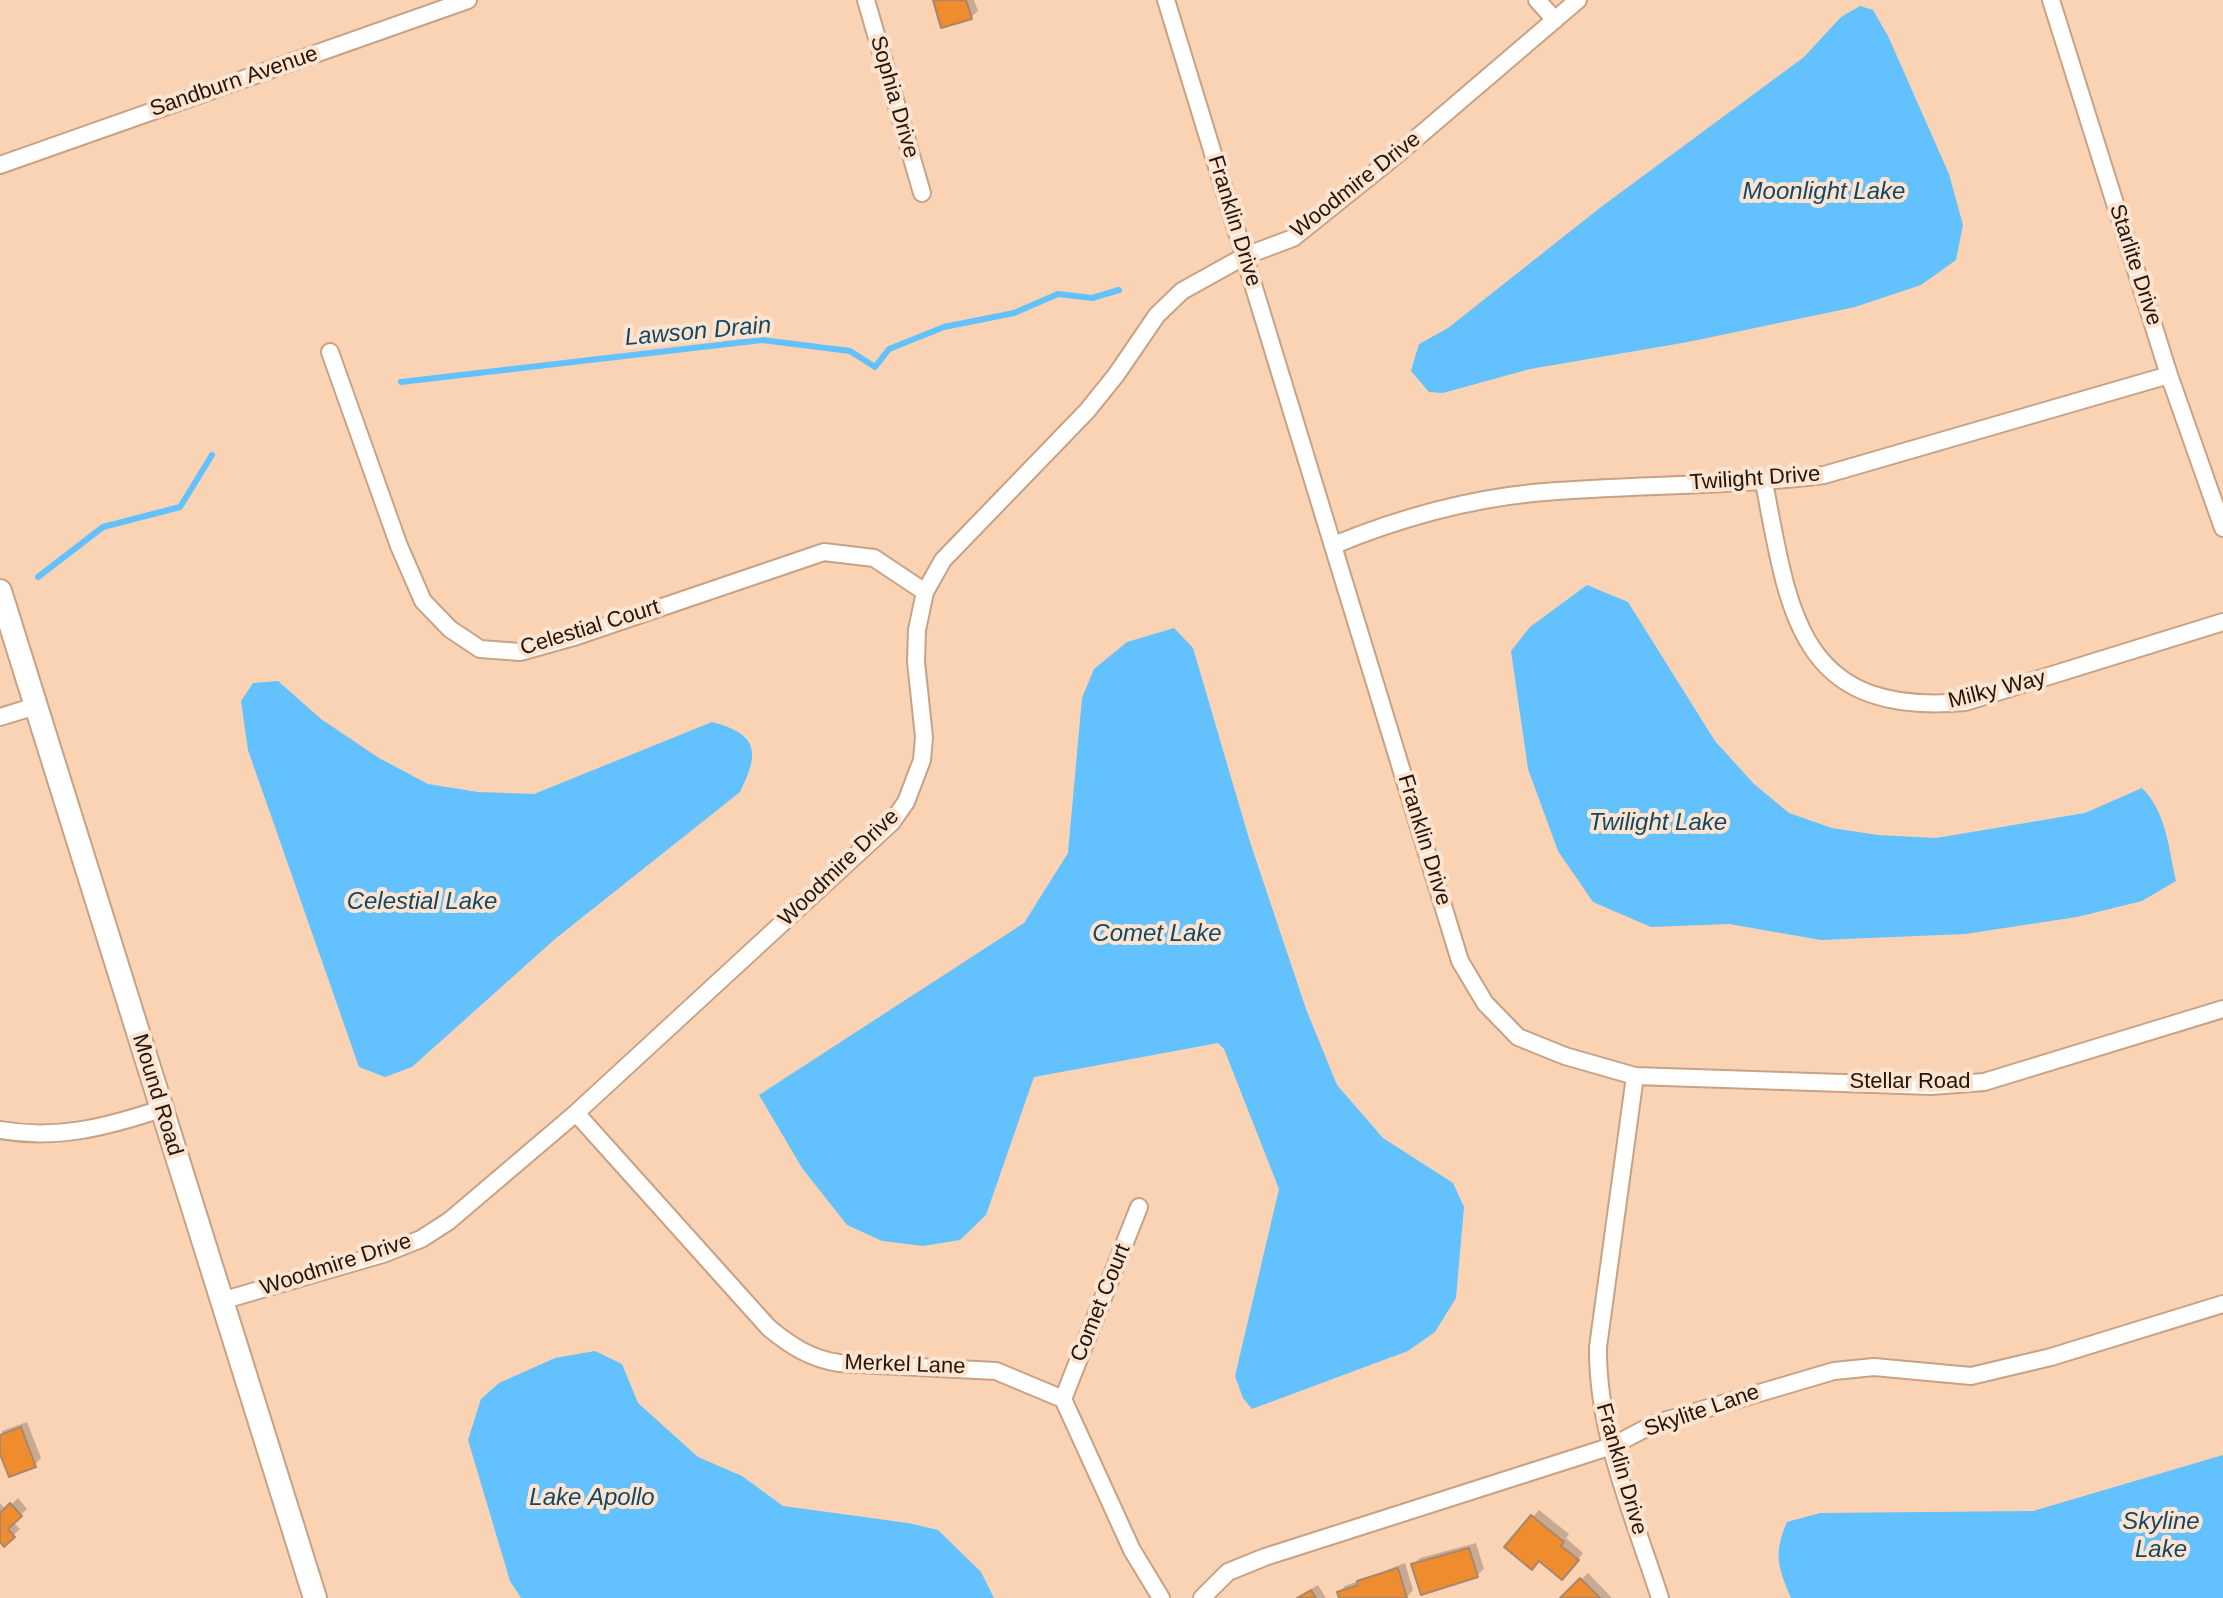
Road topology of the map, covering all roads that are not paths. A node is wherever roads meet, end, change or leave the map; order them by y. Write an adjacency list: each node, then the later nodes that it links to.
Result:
1 (468, 0): 8 (street, Sandburn Avenue)
2 (866, 0): 9 (street, Sophia Drive)
3 (1166, 0): 10 (street, Franklin Drive)
4 (1537, 0): 7 (street)
5 (1578, 0): 7 (street, Woodmire Drive)
6 (2051, 0): 12 (street, Starlite Drive)
7 (1555, 20): 10 (street, Woodmire Drive)
8 (0, 165)
9 (922, 193)
10 (1245, 256): 15 (street, Franklin Drive); 17 (street, Woodmire Drive)
11 (330, 352): 17 (street, Celestial Court)
12 (2169, 375): 13 (street, Twilight Drive); 14 (street, Starlite Drive)
13 (1764, 482): 15 (street, Twilight Drive); 18 (street, Milky Way)
14 (2223, 528)
15 (1334, 545): 22 (street, Franklin Drive)
16 (0, 591): 19 (street, Mound Road)
17 (925, 592): 24 (street, Woodmire Drive)
18 (2223, 622)
19 (36, 706): 20 (street); 23 (street, Mound Road)
20 (0, 717)
21 (2223, 1009): 22 (street, Stellar Road)
22 (1635, 1076): 30 (street, Franklin Drive)
23 (161, 1109): 25 (street); 27 (street, Mound Road)
24 (576, 1113): 27 (street, Woodmire Drive); 29 (street, Merkel Lane)
25 (0, 1130)
26 (1139, 1207): 29 (street, Comet Court)
27 (221, 1301): 31 (street, Mound Road)
28 (2223, 1304): 30 (street, Skylite Lane)
29 (1063, 1399): 32 (street)
30 (1612, 1446): 33 (street, Skylite Lane); 34 (street, Franklin Drive)
31 (315, 1598)
32 (1161, 1598)
33 (1202, 1598)
34 (1660, 1598)

